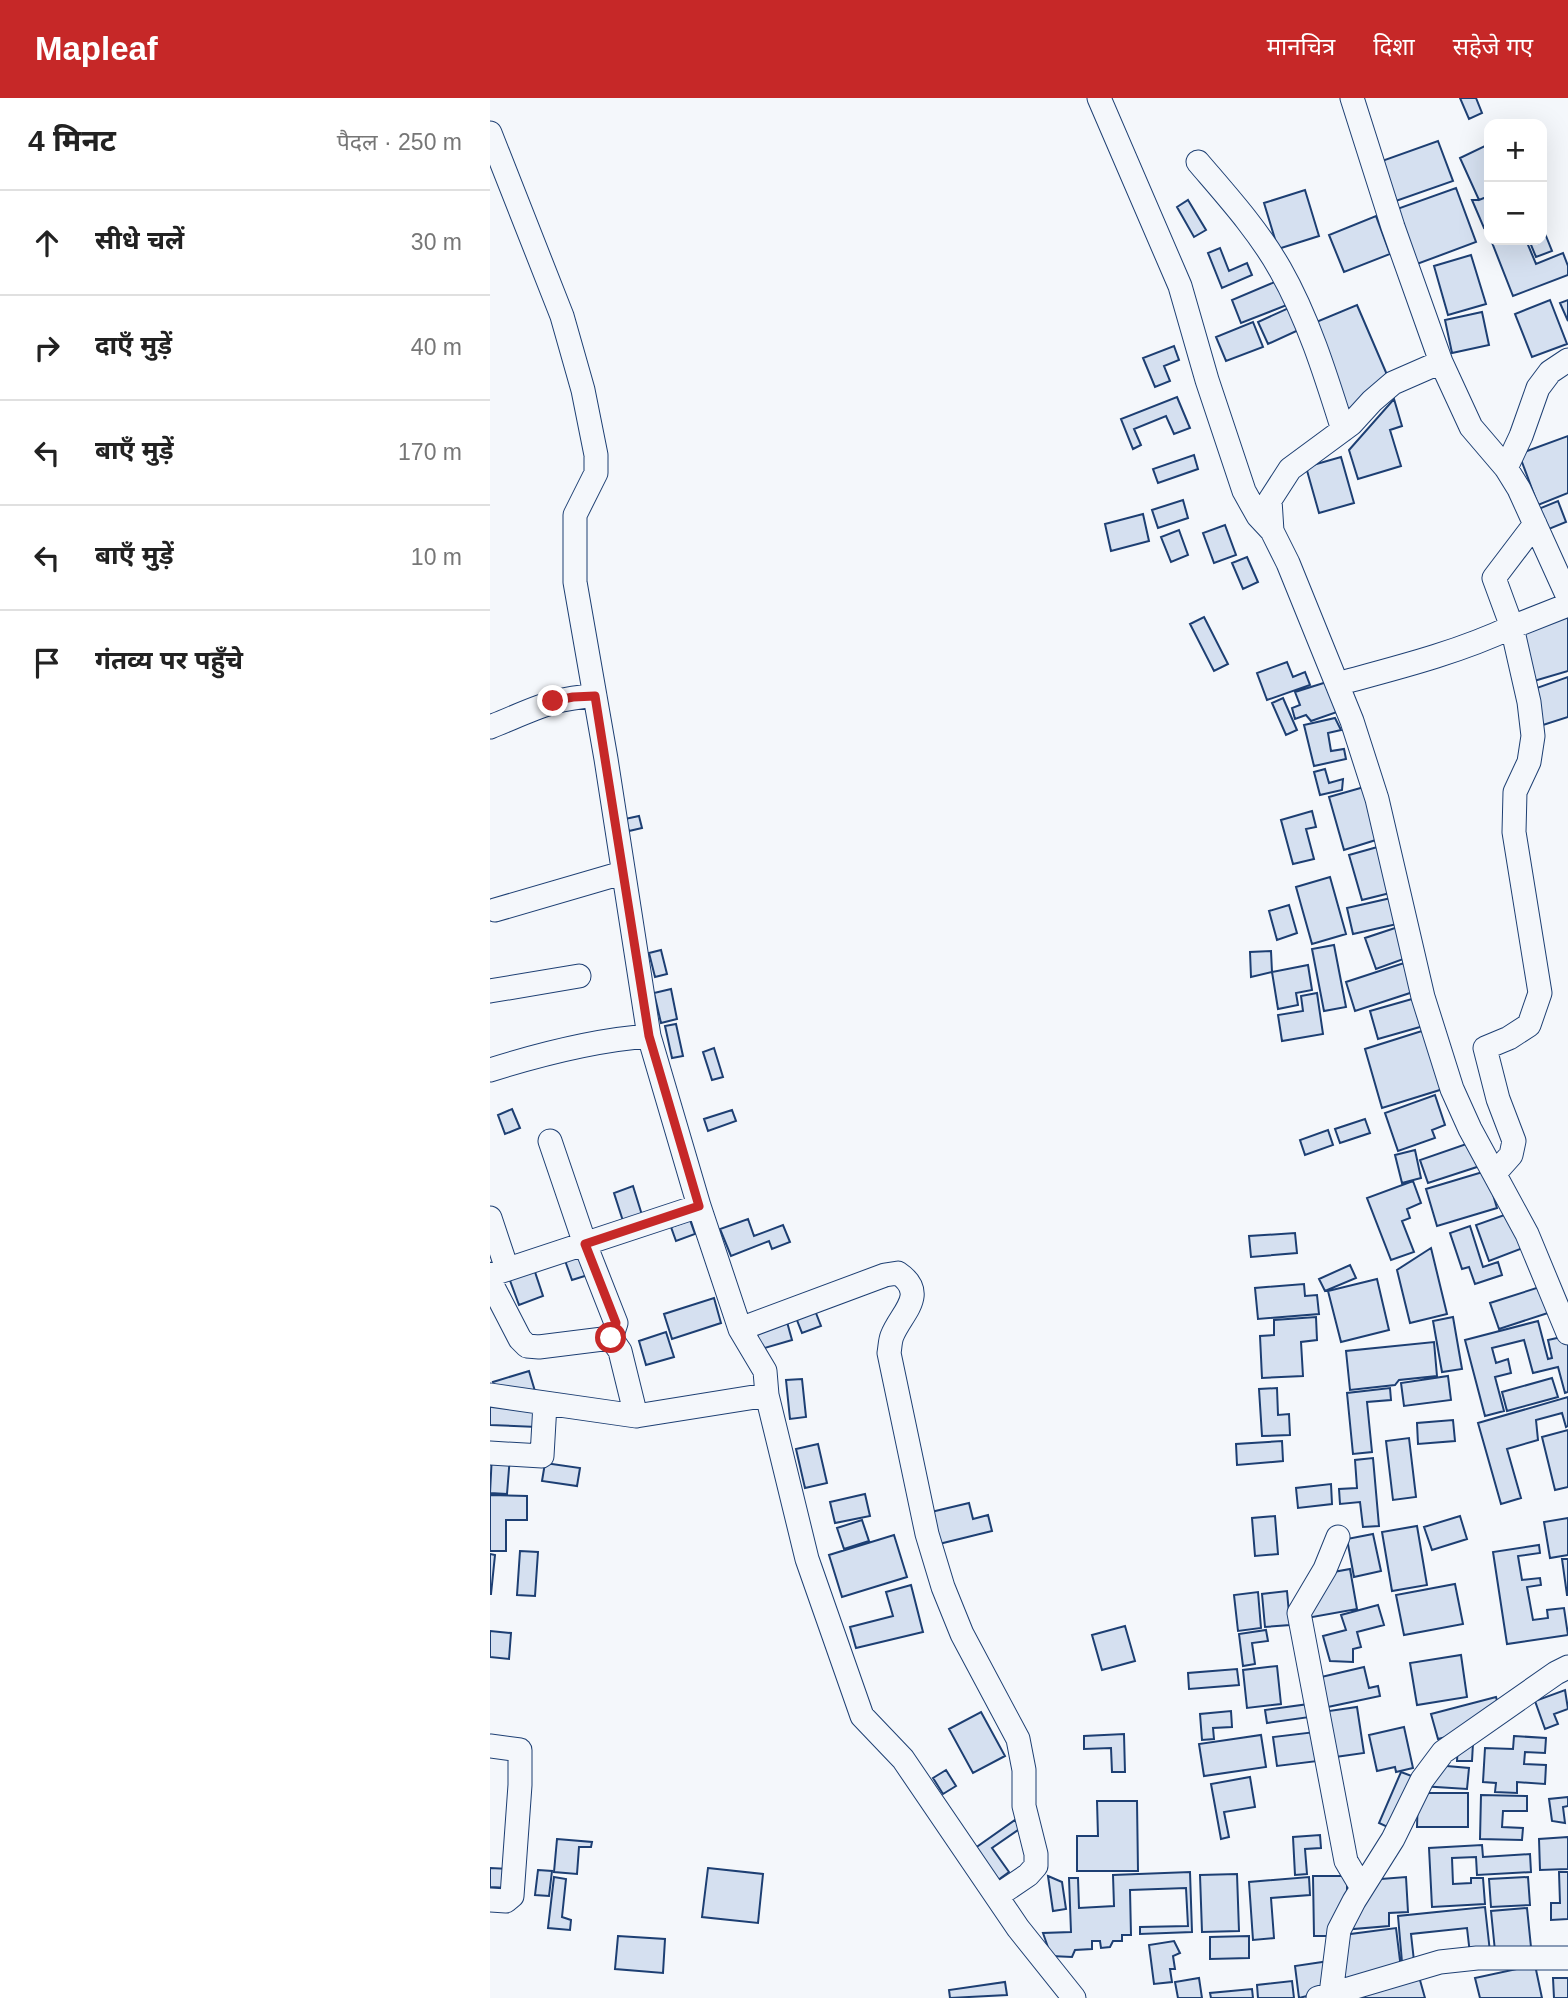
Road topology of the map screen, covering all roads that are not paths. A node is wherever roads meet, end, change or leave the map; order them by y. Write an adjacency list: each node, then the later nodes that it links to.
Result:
1 (1099, 98): 10 (street)
2 (1352, 98): 6 (street)
3 (490, 133): 14 (street)
4 (1198, 162): 7 (street)
5 (1568, 360): 8 (street)
6 (1441, 362): 7 (street); 8 (street)
7 (1343, 430): 10 (street)
8 (1506, 468): 9 (street)
9 (1535, 524): 11 (street); 12 (street)
10 (1272, 531): 13 (street)
11 (1567, 596): 12 (street)
12 (1512, 627): 13 (street); 23 (street)
13 (1337, 684): 23 (street)
14 (595, 696): 15 (street); 16 (street)
15 (490, 727)
16 (622, 873): 17 (street); 20 (street)
17 (495, 910)
18 (579, 976): 19 (street)
19 (490, 990)
20 (649, 1036): 21 (street); 24 (street)
21 (490, 1070)
22 (550, 1141): 26 (street)
23 (1495, 1174): 29 (street)
24 (699, 1206): 26 (street); 28 (street)
25 (490, 1217): 27 (street)
26 (585, 1244): 27 (street); 30 (street)
27 (496, 1275): 30 (street)
28 (740, 1329): 32 (street); 40 (street)
29 (1568, 1333)
30 (611, 1338): 34 (street)
31 (490, 1395): 33 (street)
32 (767, 1395): 34 (street); 40 (street)
33 (545, 1404): 34 (street); 35 (street)
34 (636, 1416)
35 (490, 1453)
36 (1338, 1537): 39 (street)
37 (1568, 1667): 39 (street)
38 (490, 1745): 41 (street)
39 (1363, 1888): 43 (street)
40 (997, 1896): 44 (street)
41 (490, 1900)
42 (1568, 1958): 43 (street)
43 (1325, 1996)
44 (1074, 1998)

